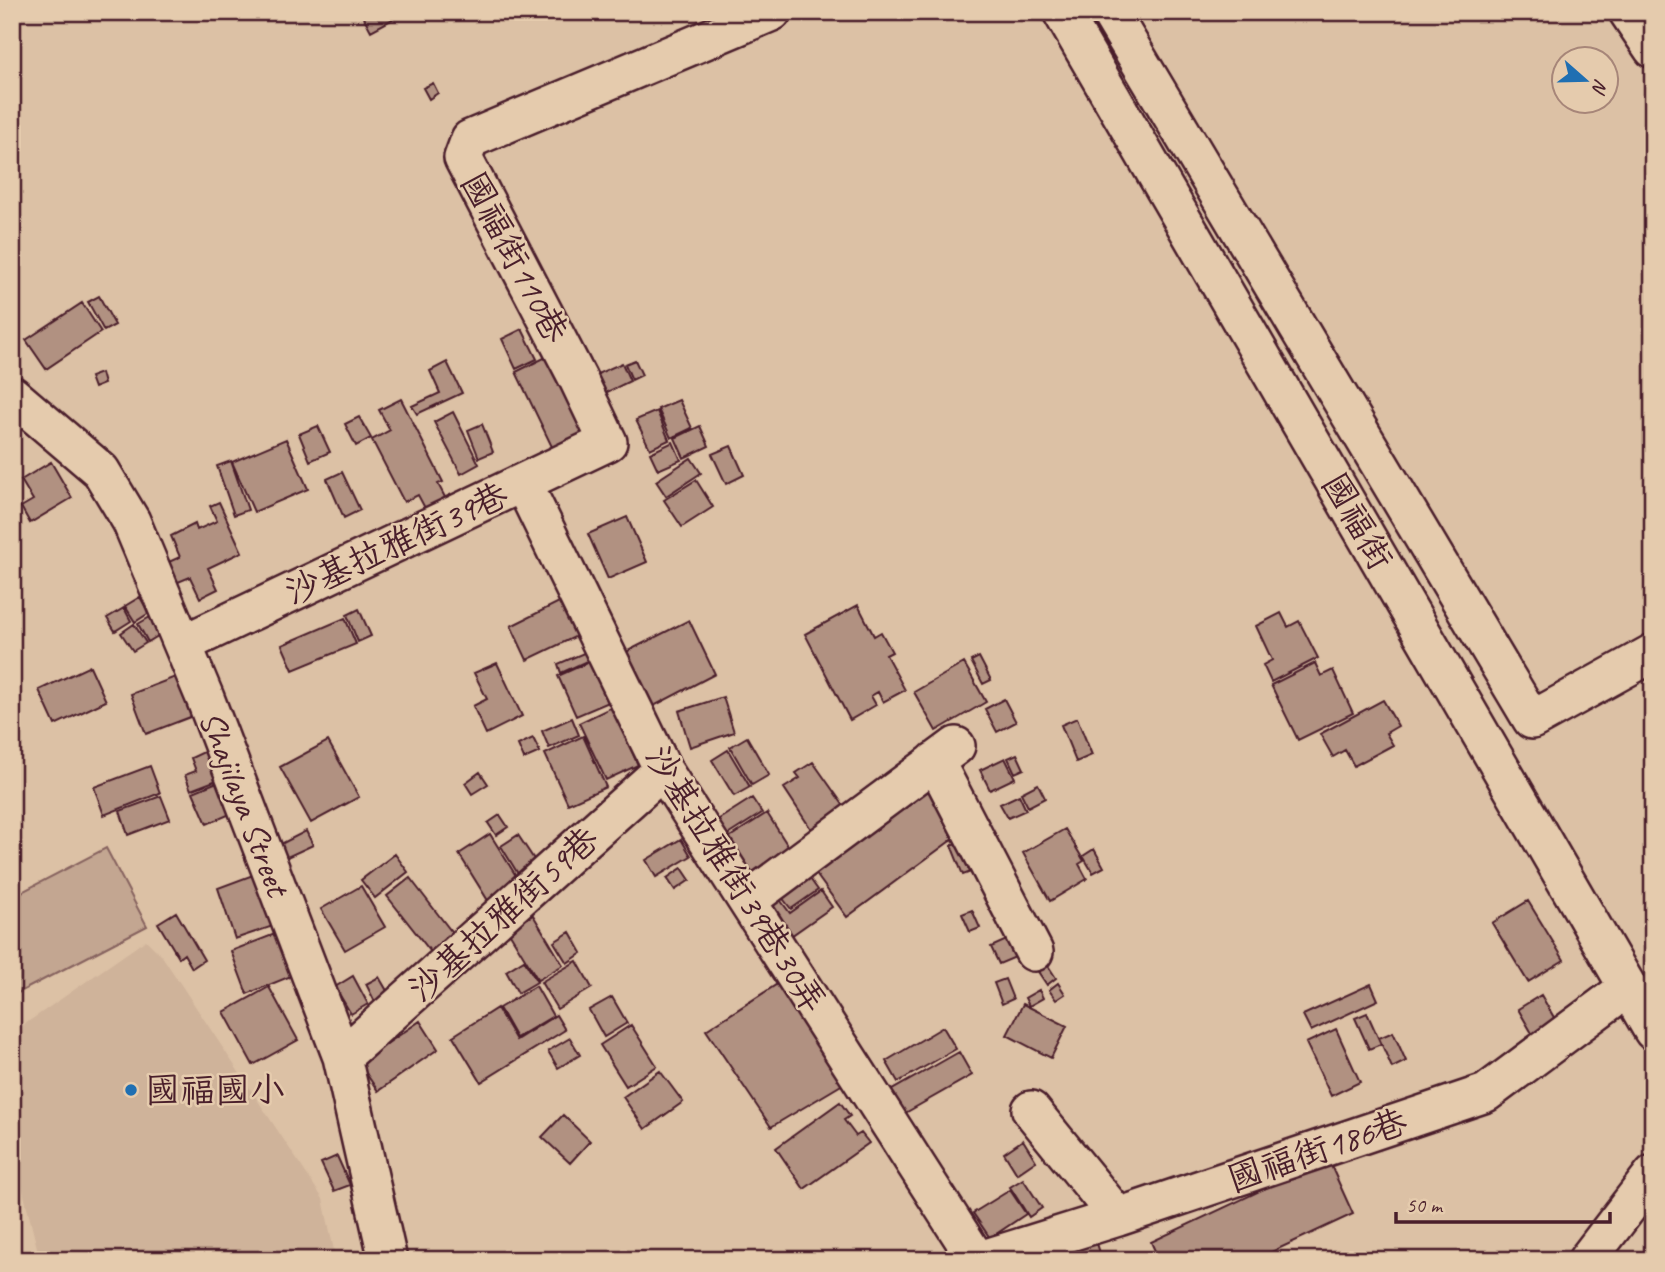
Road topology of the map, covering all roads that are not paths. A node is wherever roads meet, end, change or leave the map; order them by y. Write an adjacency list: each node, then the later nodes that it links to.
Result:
1 (772, 12): 7 (street, 國福街110巷)
2 (1062, 12): 14 (street, 國福街)
3 (1110, 12): 10 (street)
4 (1628, 12): 5 (street)
5 (1653, 49)
6 (12, 395): 9 (street, Shajilaya Street)
7 (608, 442): 8 (street, 沙基拉雅街39巷)
8 (523, 483): 9 (street, 沙基拉雅街39巷); 11 (street, 沙基拉雅街39巷30弄)
9 (183, 644): 16 (street, Shajilaya Street)
10 (1653, 653)
11 (663, 770): 12 (street, 沙基拉雅街39巷30弄); 16 (street, 沙基拉雅街59巷)
12 (747, 901): 13 (street); 21 (street, 沙基拉雅街39巷30弄)
13 (1034, 952)
14 (1627, 988): 15 (street, 國福街); 19 (street, 國福街186巷)
15 (1653, 1031)
16 (342, 1057): 20 (street, Shajilaya Street)
17 (1031, 1110): 19 (street)
18 (1653, 1174): 22 (street)
19 (1118, 1217): 21 (street, 國福街186巷)
20 (388, 1260)
21 (978, 1260)
22 (1587, 1260)

